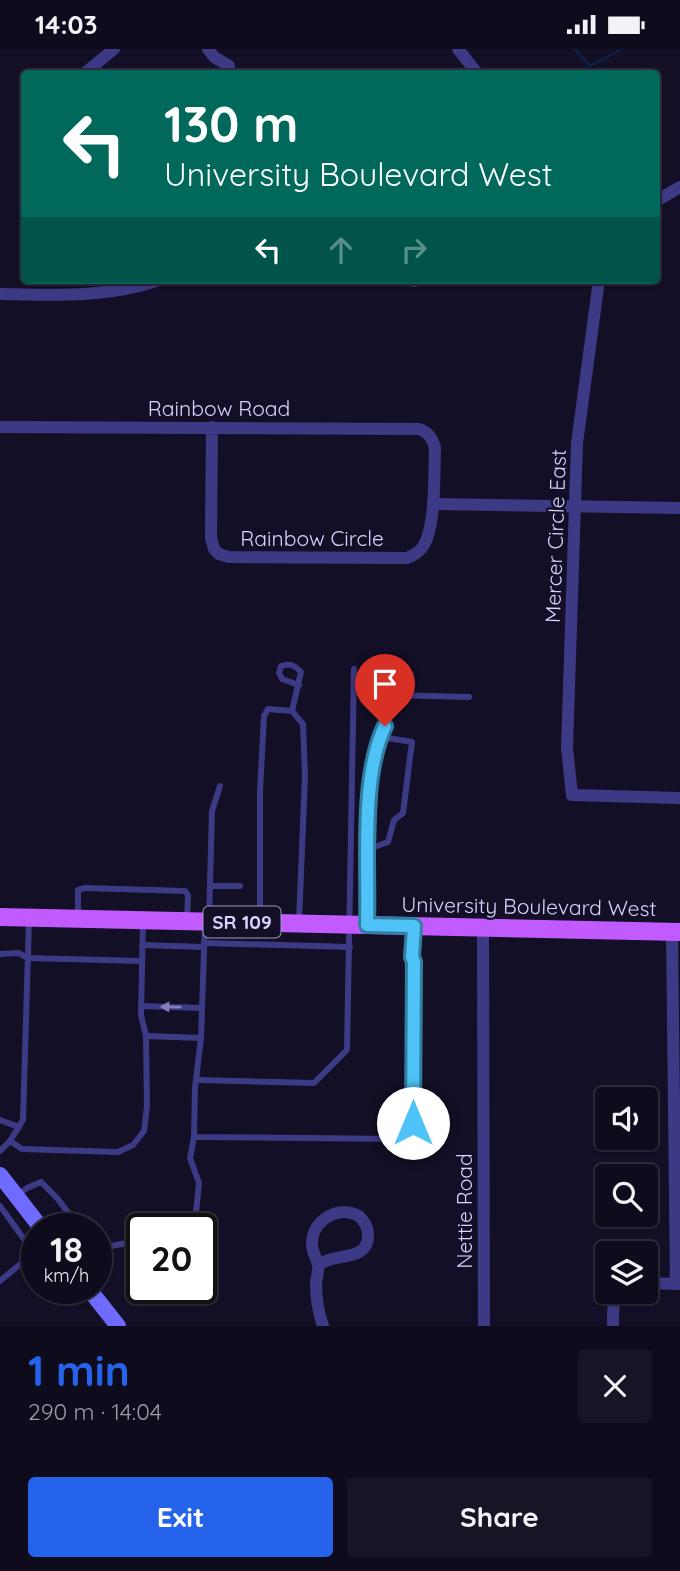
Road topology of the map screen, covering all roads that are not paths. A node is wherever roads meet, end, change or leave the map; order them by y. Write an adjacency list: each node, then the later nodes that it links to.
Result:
1 (114, 49): 5 (street)
2 (208, 49): 4 (street)
3 (458, 49): 6 (street)
4 (229, 66)
5 (89, 70)
6 (475, 70)
7 (680, 187): 8 (street)
8 (660, 199)
9 (147, 284): 11 (street)
10 (598, 284): 16 (street, Mercer Circle East)
11 (0, 295)
12 (0, 427): 13 (street, Rainbow Road)
13 (212, 427): 14 (street, Rainbow Road); 15 (street, Rainbow Circle)
14 (433, 440): 15 (street, Rainbow Circle)
15 (433, 504): 16 (street)
16 (574, 505): 17 (street); 25 (street, Mercer Circle East)
17 (680, 508)
18 (354, 669): 36 (lane)
19 (299, 685): 21 (lane)
20 (469, 697): 22 (lane)
21 (292, 711): 34 (lane); 35 (lane)
22 (388, 713): 23 (street)
23 (380, 736): 26 (street); 26 (lane)
24 (220, 786): 27 (lane)
25 (680, 797)
26 (369, 849): 36 (street)
27 (210, 886): 28 (lane); 33 (lane)
28 (240, 886)
29 (0, 917): 30 (main road, University Boulevard West / SR 109)
30 (29, 918): 31 (main road, University Boulevard West / SR 109); 44 (lane)
31 (78, 919): 32 (main road, University Boulevard West / SR 109); 33 (lane)
32 (143, 920): 33 (main road, University Boulevard West / SR 109); 40 (lane)
33 (200, 921): 34 (main road, University Boulevard West / SR 109); 41 (lane)
34 (259, 923): 35 (main road, University Boulevard West / SR 109)
35 (299, 923): 36 (main road, University Boulevard West / SR 109)
36 (359, 925): 37 (main road, University Boulevard West / SR 109); 42 (lane)
37 (414, 926): 38 (main road, University Boulevard West / SR 109); 53 (lane)
38 (483, 927): 39 (main road, University Boulevard West / SR 109); 72 (street, Nettie Road)
39 (676, 932): 67 (street)
40 (142, 945): 41 (lane); 45 (lane)
41 (204, 945): 42 (lane); 47 (lane)
42 (350, 947): 50 (lane)
43 (0, 954): 44 (lane)
44 (27, 958): 45 (lane); 52 (lane)
45 (142, 961): 46 (lane)
46 (141, 1006): 47 (lane, one-way to 46); 48 (lane)
47 (202, 1008): 49 (lane)
48 (146, 1036): 49 (lane); 54 (lane)
49 (201, 1038): 50 (lane)
50 (198, 1080): 53 (lane)
51 (0, 1120): 52 (lane)
52 (19, 1127): 54 (lane)
53 (194, 1137): 61 (lane)
54 (10, 1141): 55 (lane)
55 (0, 1151)
56 (0, 1175): 57 (main road)
57 (16, 1196): 59 (main road); 60 (lane)
58 (0, 1206): 62 (lane)
59 (29, 1213)
60 (68, 1213)
61 (196, 1213)
62 (21, 1234)
63 (21, 1264): 65 (lane)
64 (318, 1266): 64 (street); 71 (street)
65 (0, 1281)
66 (658, 1283): 67 (street)
67 (678, 1284)
68 (101, 1304): 70 (main road)
69 (614, 1304): 73 (street)
70 (118, 1326)
71 (323, 1326)
72 (484, 1326)
73 (613, 1326)

